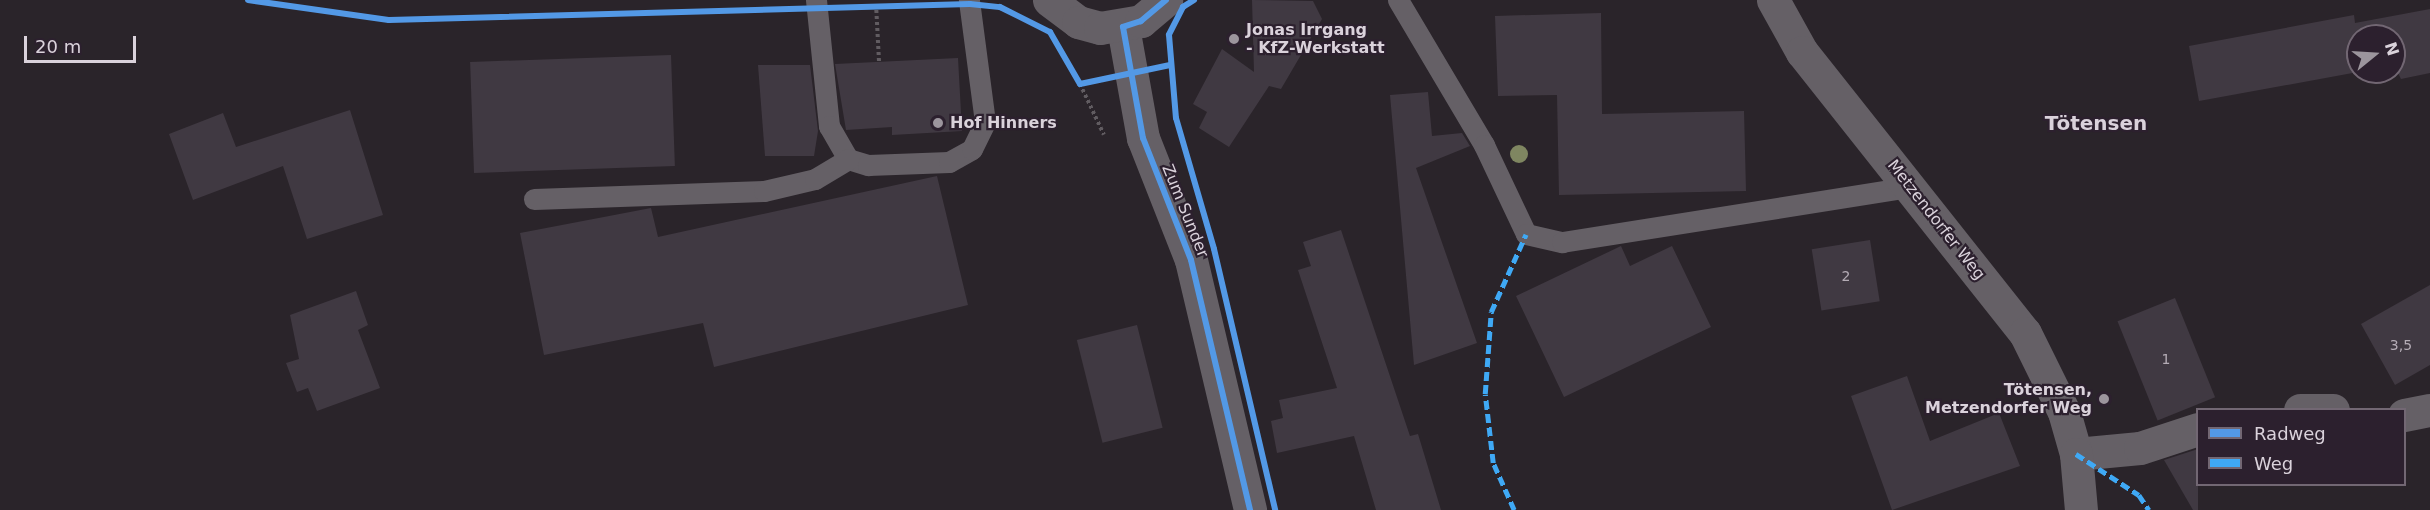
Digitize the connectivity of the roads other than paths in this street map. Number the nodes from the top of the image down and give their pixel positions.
1 (816, 0) edge
2 (969, 0) edge
3 (1049, 0) edge
4 (1166, 0) edge
5 (1398, 0) edge
6 (1773, 0) edge
7 (1123, 27) junction
8 (848, 159) junction
9 (1910, 187) junction
10 (534, 199) dead end
11 (2430, 410) edge
12 (2406, 415) edge
13 (2196, 430) edge
14 (2076, 454) junction
15 (1250, 510) edge
16 (2081, 510) edge

1 - 8 lane
2 - 8 lane
3 - 7 street
4 - 7 street
5 - 9 lane
6 - 9 street, Metzendorfer Weg
7 - 15 street, Zum Sunder
8 - 10 lane
9 - 14 street, Metzendorfer Weg
11 - 12 street
13 - 14 street
14 - 16 street, Metzendorfer Weg

